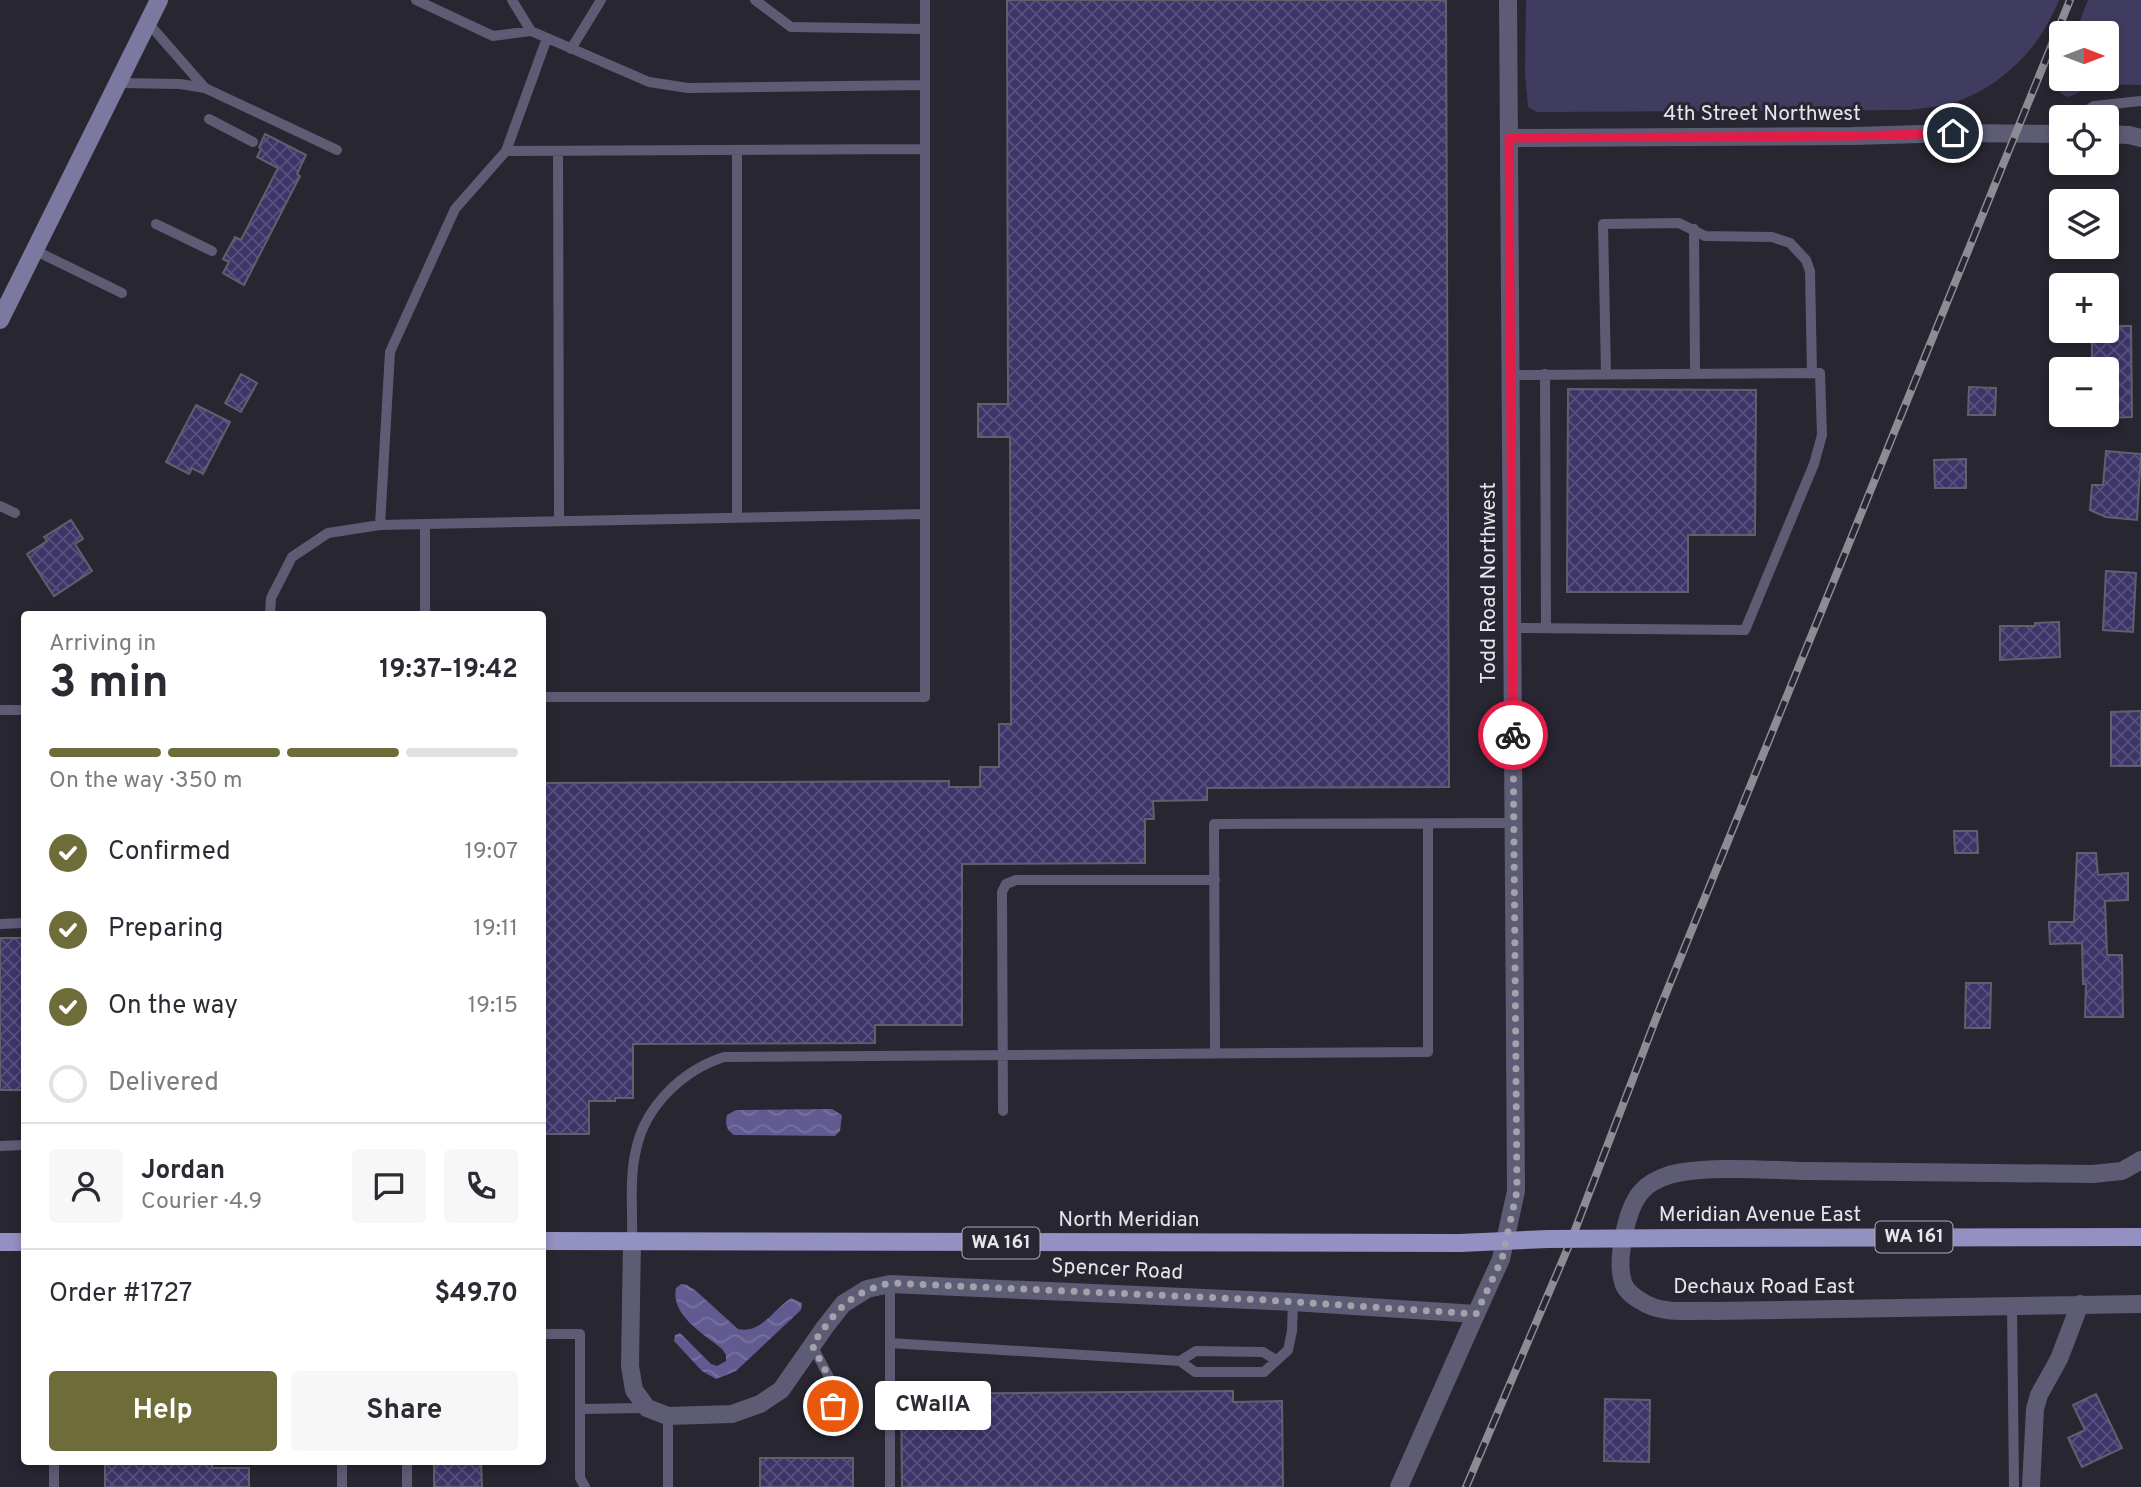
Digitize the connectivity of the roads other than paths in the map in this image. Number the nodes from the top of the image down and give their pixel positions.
1 (159, 0) edge
2 (416, 0) edge
3 (512, 0) edge
4 (601, 0) edge
5 (755, 0) edge
6 (925, 0) edge
7 (1508, 0) edge
8 (149, 24) junction
9 (925, 29) junction
10 (531, 31) junction
11 (547, 38) junction
12 (571, 49) junction
13 (119, 83) junction
14 (925, 85) junction
15 (205, 88) junction
16 (2141, 101) edge
17 (2103, 105) edge
18 (209, 119) dead end
19 (2049, 134) edge
20 (2119, 135) edge
21 (1509, 138) junction
22 (2141, 138) edge
23 (253, 142) dead end
24 (925, 149) junction
25 (338, 150) dead end
26 (737, 150) junction
27 (506, 151) junction
28 (558, 151) junction
29 (156, 225) dead end
30 (1694, 229) junction
31 (34, 250) junction
32 (212, 251) dead end
33 (122, 293) dead end
34 (0, 320) edge
35 (1812, 373) junction
36 (1511, 374) junction
37 (1545, 374) junction
38 (1606, 374) junction
39 (1695, 374) junction
40 (0, 506) edge
41 (15, 513) dead end
42 (925, 514) junction
43 (737, 517) junction
44 (559, 521) junction
45 (425, 524) junction
46 (380, 526) junction
47 (271, 611) edge
48 (425, 611) edge
49 (1512, 628) junction
50 (1546, 628) junction
51 (546, 697) edge
52 (0, 710) edge
53 (21, 710) edge
54 (1514, 823) junction
55 (1428, 824) junction
56 (1215, 880) junction
57 (21, 923) edge
58 (0, 924) edge
59 (1215, 1053) junction
60 (1003, 1054) junction
61 (1003, 1111) dead end
62 (21, 1145) edge
63 (0, 1146) edge
64 (2141, 1160) edge
65 (2141, 1237) edge
66 (1548, 1239) joint
67 (546, 1241) edge
68 (632, 1241) junction
69 (0, 1242) edge
70 (21, 1242) edge
71 (890, 1283) junction
72 (1293, 1302) junction
73 (2080, 1304) junction
74 (2141, 1304) edge
75 (2012, 1307) junction
76 (1476, 1314) junction
77 (546, 1334) edge
78 (890, 1343) junction
79 (812, 1345) junction
80 (1276, 1360) junction
81 (1180, 1361) junction
82 (648, 1408) junction
83 (580, 1409) junction
84 (668, 1416) junction
85 (835, 1432) dead end
86 (54, 1465) edge
87 (342, 1465) edge
88 (407, 1465) edge
89 (54, 1487) edge
90 (342, 1487) edge
91 (407, 1487) edge
92 (585, 1487) edge
93 (668, 1487) edge
94 (890, 1487) edge
95 (1399, 1487) edge
96 (2014, 1487) edge
97 (2031, 1487) edge

1 - 8 main road
2 - 10 lane
3 - 10 lane
4 - 12 lane
5 - 9 lane
6 - 9 lane
7 - 21 street, Todd Road Northwest
8 - 13 main road
8 - 15 lane
9 - 14 lane
10 - 11 lane
11 - 12 lane
11 - 27 lane
12 - 14 lane
13 - 15 lane
13 - 31 main road
14 - 24 lane
15 - 25 lane
16 - 17 lane
18 - 23 lane
19 - 21 street, 4th Street Northwest
20 - 22 street
21 - 36 street, Todd Road Northwest
24 - 26 lane
24 - 42 lane
26 - 28 lane
26 - 43 lane
27 - 28 lane
27 - 46 lane
28 - 44 lane
29 - 32 lane
30 - 35 lane
30 - 38 lane
30 - 39 lane
31 - 33 lane
31 - 34 main road
35 - 39 lane
35 - 50 lane
36 - 37 lane
36 - 49 street, Todd Road Northwest
37 - 38 lane
37 - 50 lane
38 - 39 lane
40 - 41 lane
42 - 43 lane
42 - 51 lane
43 - 44 lane
44 - 45 lane
45 - 46 lane
45 - 48 lane
46 - 47 lane
49 - 50 lane
49 - 54 street, Todd Road Northwest
52 - 53 lane
54 - 55 lane
54 - 76 street, Todd Road Northwest
55 - 56 lane
55 - 59 lane
56 - 59 lane
56 - 60 lane
57 - 58 lane
59 - 60 lane
60 - 61 lane
60 - 68 lane
62 - 63 lane
64 - 75 street, Dechaux Road East
65 - 66 main road, Meridian Avenue East / WA 161, bridge
66 - 68 main road, North Meridian / WA 161, bridge
67 - 68 main road, North Meridian / WA 161
68 - 82 street
69 - 70 main road
71 - 72 street, Spencer Road
71 - 78 lane
71 - 79 street, Spencer Road
72 - 76 street, Spencer Road
72 - 80 lane
73 - 74 street, Dechaux Road East
73 - 75 street, Dechaux Road East
73 - 97 street
75 - 96 lane
76 - 95 street, Todd Road Northwest
77 - 83 lane
78 - 81 lane
78 - 94 lane
79 - 84 street, Spencer Road
79 - 85 lane
80 - 81 lane
80 - 81 lane
82 - 83 lane
82 - 84 street, Spencer Road
83 - 92 lane
84 - 93 lane
86 - 89 lane
87 - 90 lane
88 - 91 lane

